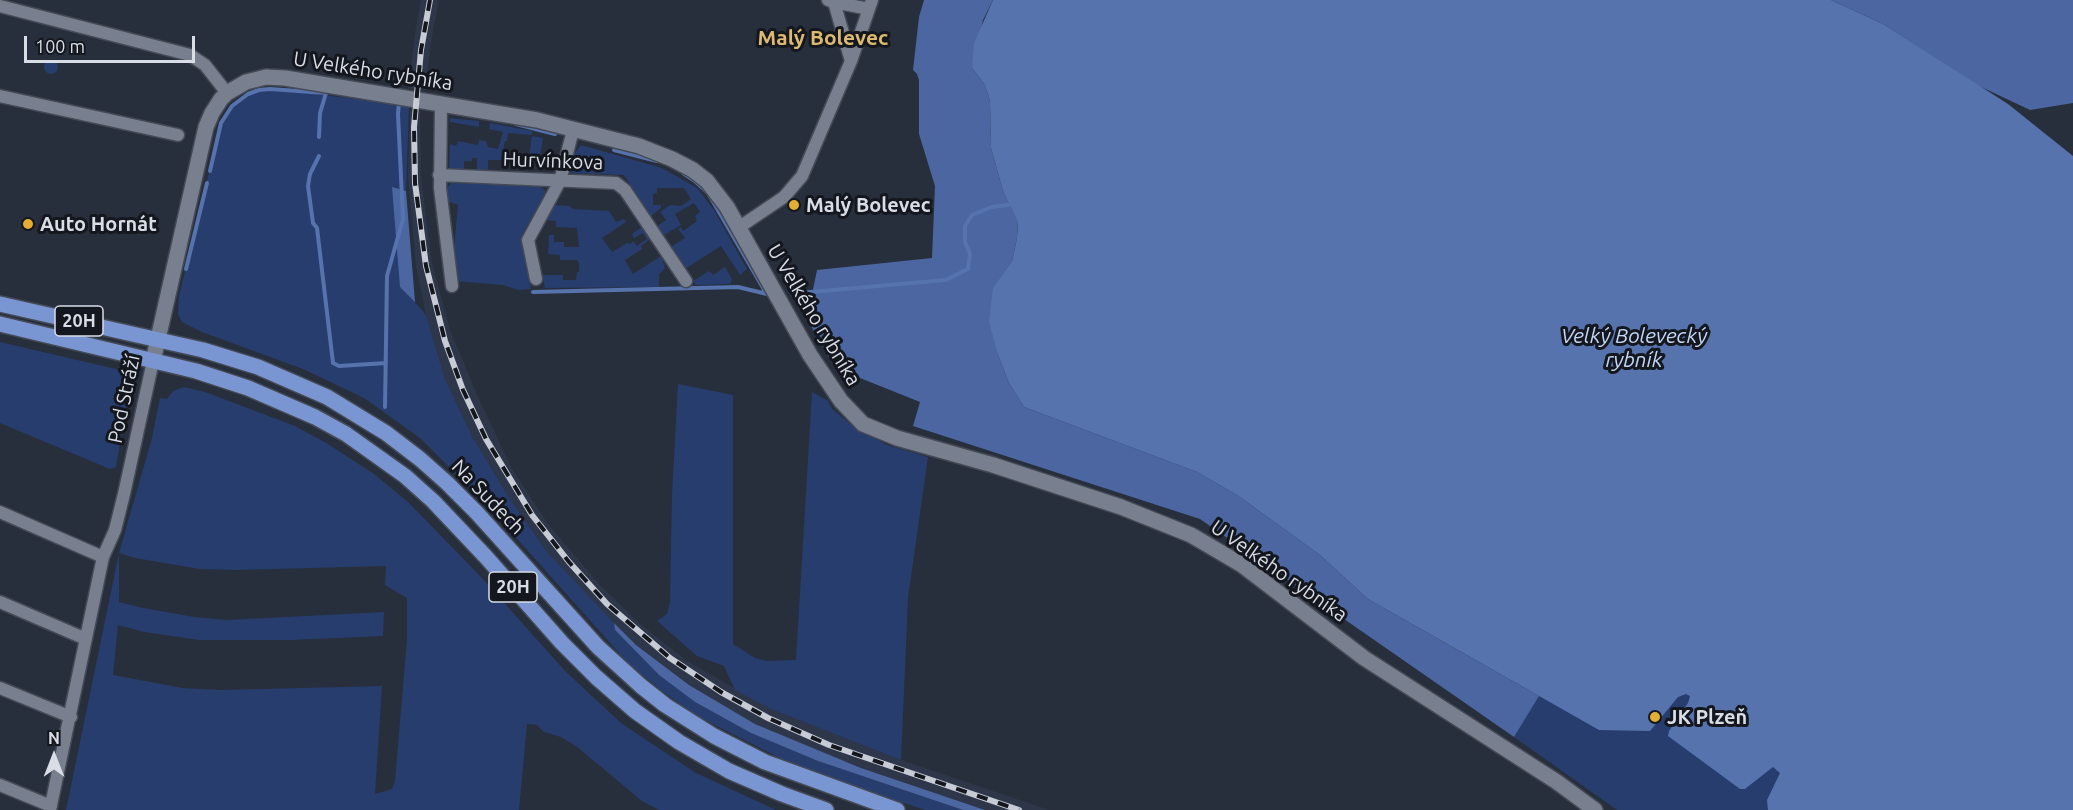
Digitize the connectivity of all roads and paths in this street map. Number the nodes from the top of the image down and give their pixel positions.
1 (831, 1) edge
2 (871, 4) edge
3 (0, 6) edge
4 (851, 61) junction
5 (227, 93) junction
6 (0, 96) edge
7 (441, 104) junction
8 (573, 130) junction
9 (178, 135) dead end
10 (439, 175) junction
11 (560, 181) junction
12 (738, 228) junction
13 (536, 279) dead end
14 (686, 281) dead end
15 (452, 286) dead end
16 (0, 304) edge
17 (0, 324) edge
18 (158, 339) junction
19 (153, 361) junction
20 (0, 512) edge
21 (104, 557) junction
22 (0, 602) edge
23 (86, 639) junction
24 (0, 688) edge
25 (71, 717) junction
26 (0, 785) edge
27 (51, 808) edge
28 (826, 810) edge
29 (897, 810) edge
30 (1595, 810) edge

1 - 2 street
1 - 4 street
2 - 4 street
3 - 5 street
4 - 12 street
5 - 7 street, U Velkého rybníka
5 - 18 street, Pod Stráží
6 - 9 street
7 - 8 street, U Velkého rybníka
7 - 10 street
8 - 11 street
8 - 12 street, U Velkého rybníka
10 - 11 street, Hurvínkova
10 - 15 street
11 - 13 street
11 - 14 street, Hurvínkova
12 - 30 street, U Velkého rybníka
16 - 18 main road, Na Sudech / 20H
17 - 19 main road, 20H
18 - 19 street, Pod Stráží
18 - 29 main road, Na Sudech / 20H
19 - 21 street, Pod Stráží
19 - 28 main road, 20H
20 - 21 street
21 - 23 street, Pod Stráží
22 - 23 street
23 - 25 street, Pod Stráží
24 - 25 street
25 - 27 street, Pod Stráží
26 - 27 street, Pod Stráží

